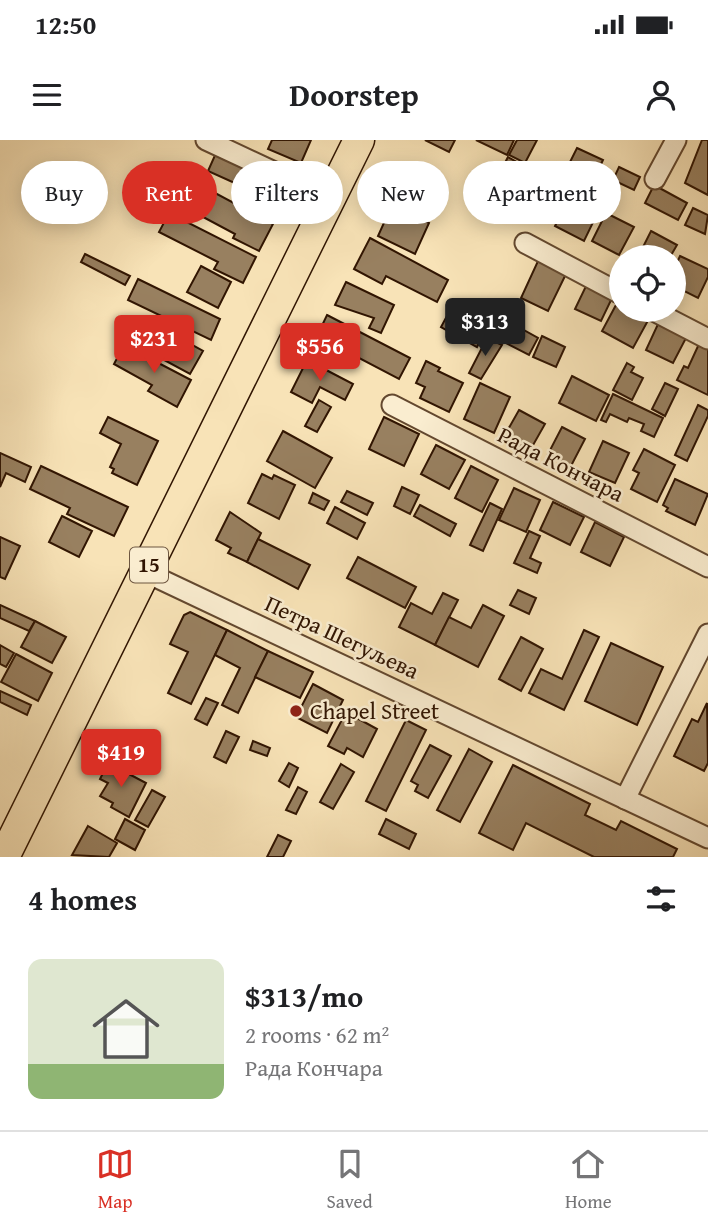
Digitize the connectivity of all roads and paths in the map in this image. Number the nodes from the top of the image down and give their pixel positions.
1 (206, 140) edge
2 (359, 140) edge
3 (676, 140) edge
4 (251, 161) edge
5 (343, 172) edge
6 (655, 179) dead end
7 (317, 224) edge
8 (525, 243) dead end
9 (609, 287) edge
10 (675, 322) edge
11 (708, 339) edge
12 (392, 405) dead end
13 (708, 567) edge
14 (145, 572) junction
15 (708, 634) edge
16 (625, 799) junction
17 (708, 838) edge
18 (4, 857) edge

1 - 4 street
2 - 5 main road, 15
3 - 6 street
7 - 14 main road, 15
8 - 9 street
10 - 11 street
12 - 13 street, Рада Кончара
14 - 16 street, Петра Шегуљева
14 - 18 main road, 15
15 - 16 street
16 - 17 street, Петра Шегуљева

